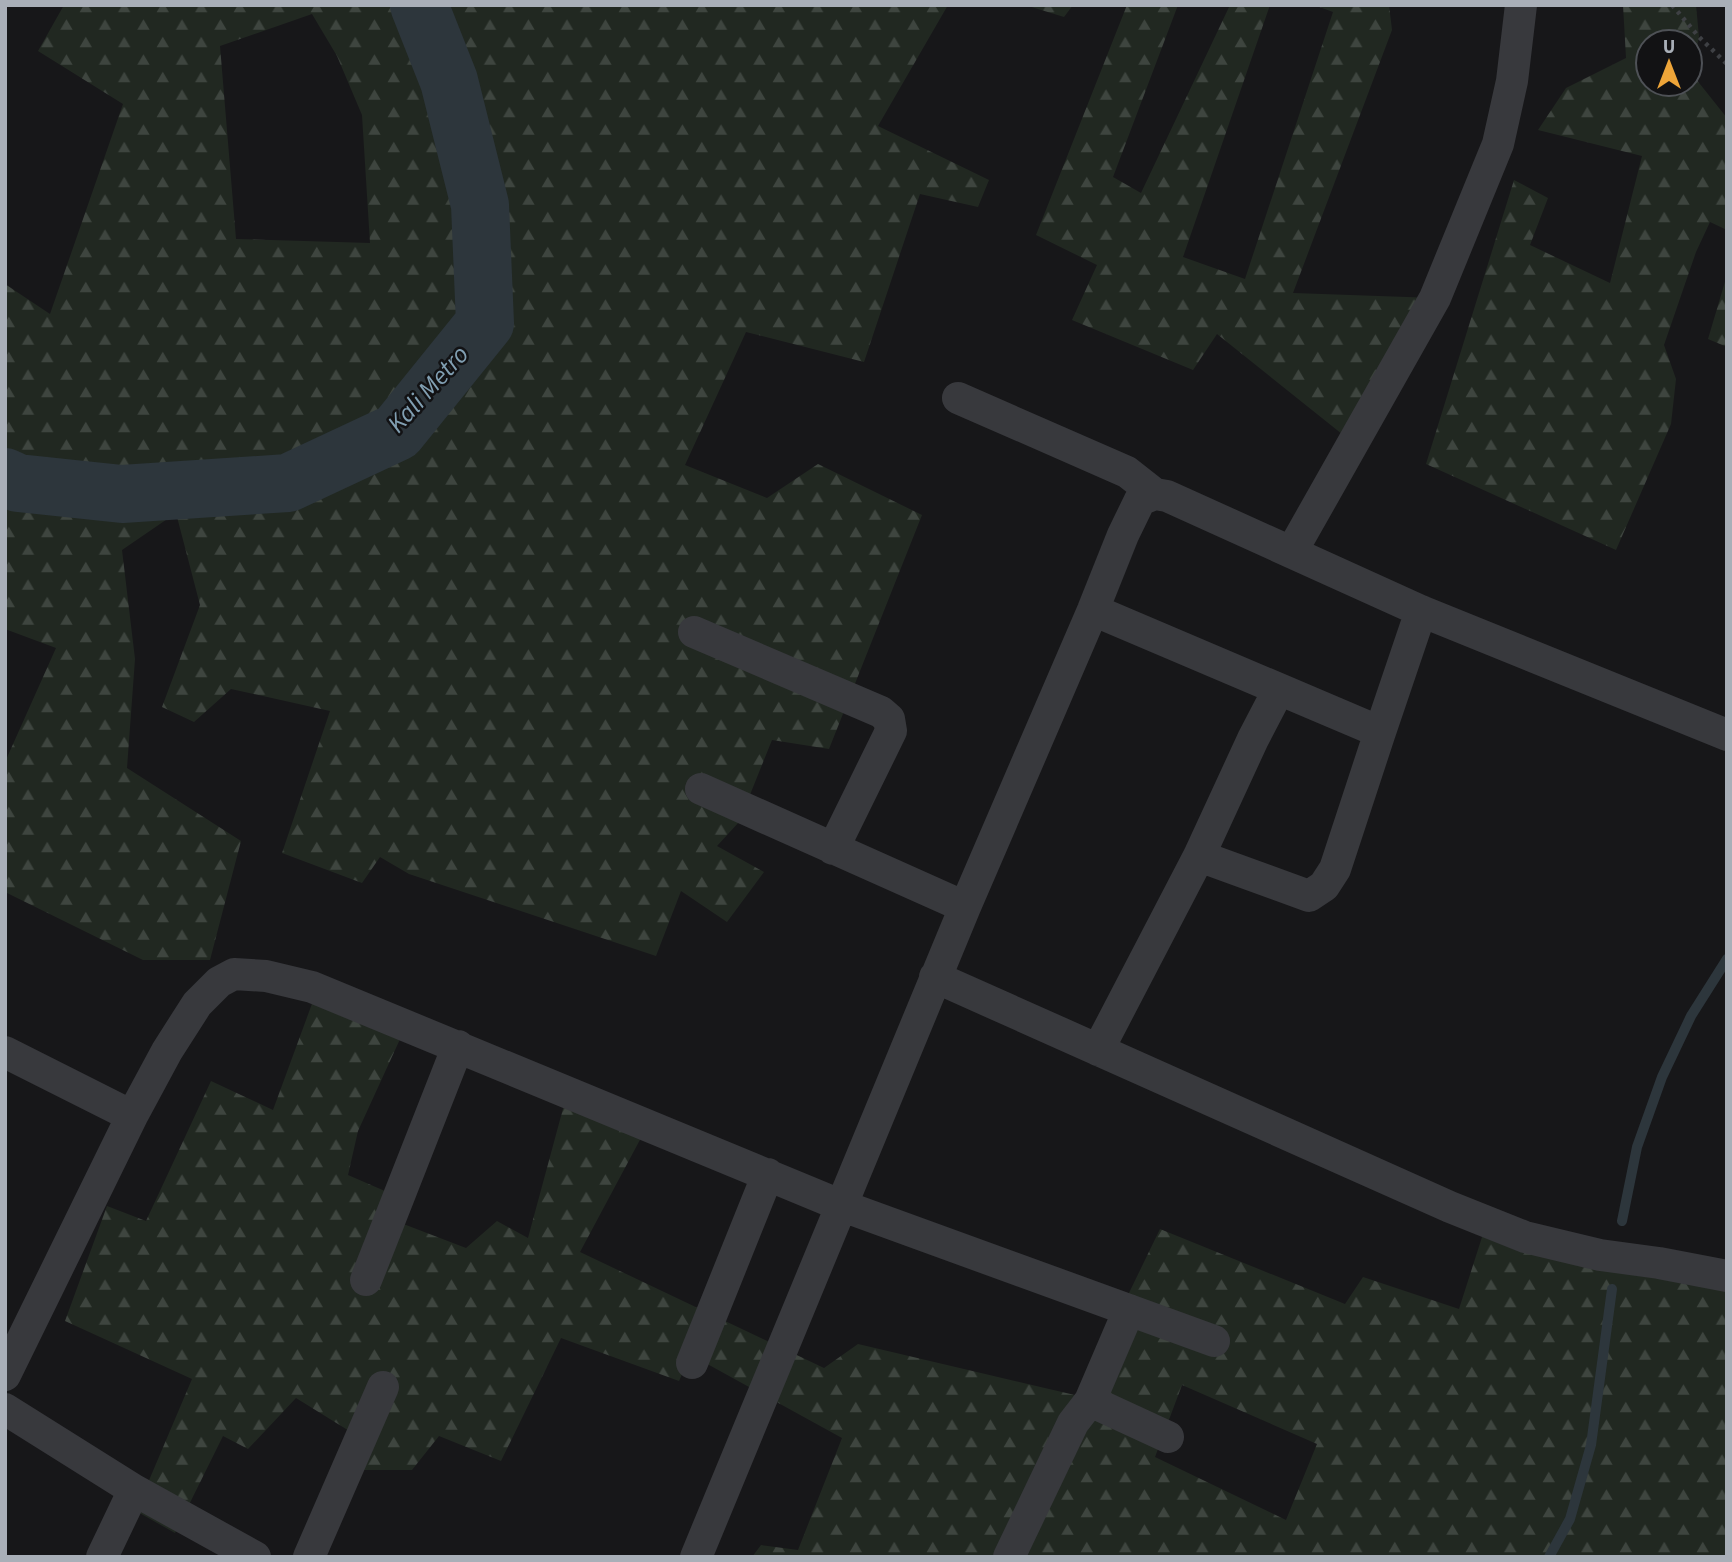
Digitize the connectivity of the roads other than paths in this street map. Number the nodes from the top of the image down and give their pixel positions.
1 (1521, 5) edge
2 (958, 398) dead end
3 (1155, 494) junction
4 (1292, 551) junction
5 (1093, 610) junction
6 (1421, 611) junction
7 (694, 632) dead end
8 (1278, 691) junction
9 (1380, 732) junction
10 (1727, 735) edge
11 (701, 789) dead end
12 (833, 849) junction
13 (1199, 856) junction
14 (965, 907) junction
15 (935, 977) junction
16 (458, 1046) junction
17 (1098, 1050) junction
18 (5, 1052) edge
19 (132, 1116) junction
20 (768, 1174) junction
21 (840, 1205) junction
22 (1727, 1276) edge
23 (366, 1280) dead end
24 (1129, 1310) junction
25 (1214, 1341) dead end
26 (692, 1363) dead end
27 (5, 1375) edge
28 (383, 1387) dead end
29 (1090, 1401) junction
30 (5, 1409) edge
31 (1168, 1437) dead end
32 (134, 1490) junction
33 (102, 1557) edge
34 (255, 1557) edge
35 (309, 1557) edge
36 (696, 1557) edge
37 (1009, 1557) edge

1 - 4 street
2 - 3 street
3 - 4 street
3 - 5 street
4 - 6 street
5 - 8 street
5 - 14 street
6 - 9 street
6 - 10 street
7 - 12 street
8 - 9 street
8 - 13 street
9 - 13 street
11 - 12 street
12 - 14 street
13 - 17 street
14 - 15 street
15 - 17 street
15 - 21 street
16 - 19 street
16 - 20 street
16 - 23 street
17 - 22 street
18 - 19 street
19 - 27 street
20 - 21 street
20 - 26 street
21 - 24 street
21 - 36 street
24 - 25 street
24 - 29 street
28 - 35 street
29 - 31 street
29 - 37 street
30 - 32 street
32 - 33 street
32 - 34 street

